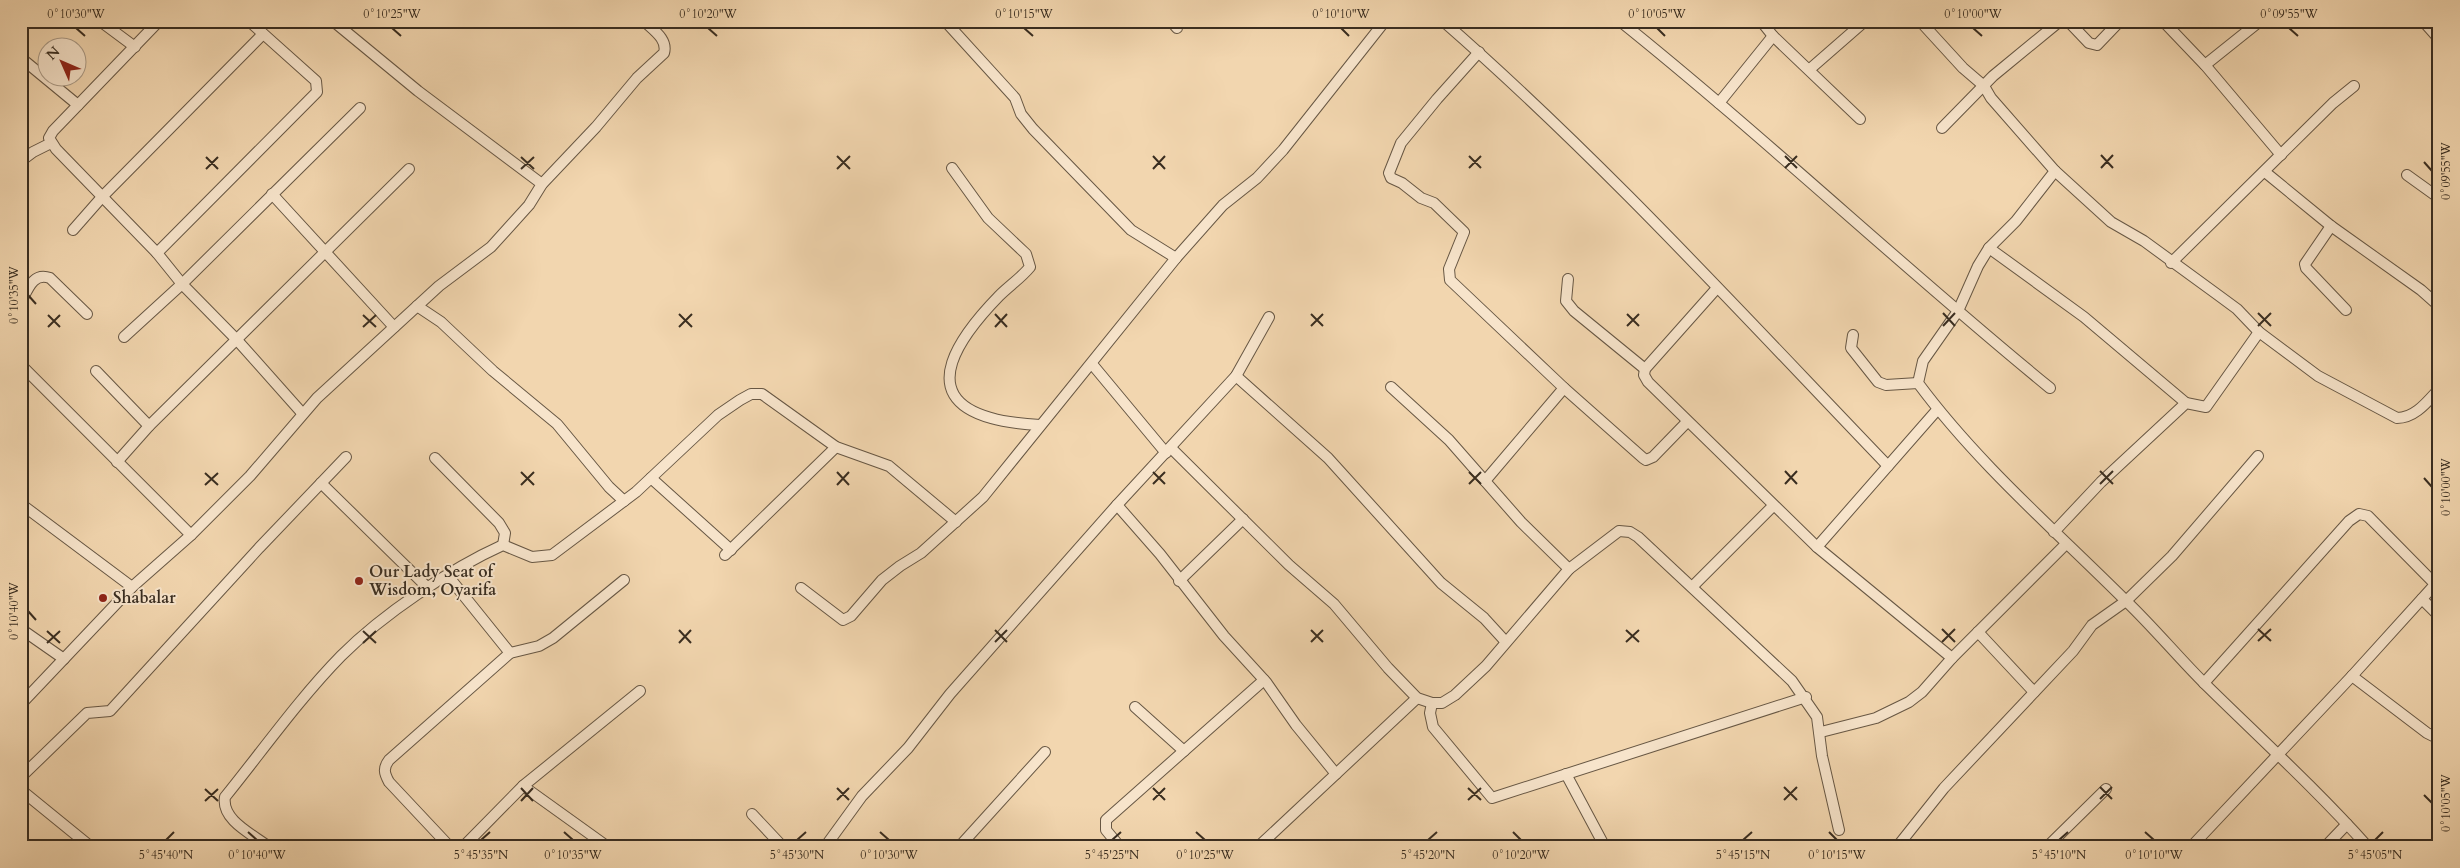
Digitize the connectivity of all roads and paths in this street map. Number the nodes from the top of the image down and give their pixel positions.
1 (100, 21) edge
2 (160, 21) edge
3 (249, 21) edge
4 (333, 21) edge
5 (644, 21) edge
6 (944, 21) edge
7 (1385, 21) edge
8 (1443, 21) edge
9 (1620, 21) edge
10 (1761, 21) edge
11 (1865, 21) edge
12 (1920, 21) edge
13 (2060, 21) edge
14 (2068, 21) edge
15 (2120, 21) edge
16 (2163, 21) edge
17 (2260, 21) edge
18 (2429, 23) edge
19 (1632, 25) edge
20 (263, 34) junction
21 (1773, 36) junction
22 (2439, 39) edge
23 (135, 46) junction
24 (1479, 52) junction
25 (21, 58) edge
26 (2205, 65) junction
27 (1810, 69) junction
28 (1984, 86) junction
29 (2354, 86) dead end
30 (1719, 103) junction
31 (78, 105) junction
32 (360, 108) dead end
33 (1860, 119) dead end
34 (1942, 128) dead end
35 (51, 143) junction
36 (2281, 155) junction
37 (21, 161) edge
38 (409, 168) dead end
39 (952, 168) dead end
40 (2055, 171) junction
41 (2265, 172) junction
42 (2407, 174) dead end
43 (542, 184) junction
44 (272, 194) junction
45 (102, 197) junction
46 (2439, 198) edge
47 (2331, 226) junction
48 (73, 230) dead end
49 (1989, 248) junction
50 (326, 252) junction
51 (157, 253) junction
52 (1176, 258) junction
53 (2171, 263) junction
54 (1568, 280) dead end
55 (182, 284) junction
56 (1717, 288) junction
57 (21, 302) edge
58 (417, 306) junction
59 (2439, 306) edge
60 (2346, 310) dead end
61 (1958, 311) junction
62 (87, 314) dead end
63 (1268, 317) dead end
64 (394, 327) junction
65 (2259, 332) junction
66 (1853, 335) dead end
67 (124, 337) dead end
68 (237, 340) junction
69 (1092, 364) junction
70 (21, 365) edge
71 (1645, 368) junction
72 (96, 371) dead end
73 (1236, 376) junction
74 (1918, 383) junction
75 (1391, 387) dead end
76 (1564, 388) junction
77 (2050, 388) dead end
78 (2439, 389) edge
79 (2186, 403) junction
80 (1937, 410) junction
81 (302, 413) junction
82 (1687, 422) junction
83 (1040, 425) junction
84 (149, 426) junction
85 (836, 446) junction
86 (1169, 451) junction
87 (2258, 456) dead end
88 (346, 457) dead end
89 (435, 458) dead end
90 (117, 462) junction
91 (1888, 466) junction
92 (651, 478) junction
93 (1485, 480) junction
94 (321, 483) junction
95 (624, 501) junction
96 (21, 504) edge
97 (1117, 505) junction
98 (1773, 506) junction
99 (1244, 519) junction
100 (956, 522) junction
101 (2054, 532) junction
102 (191, 534) junction
103 (503, 544) junction
104 (2066, 544) junction
105 (1817, 547) junction
106 (1569, 569) junction
107 (448, 576) junction
108 (624, 580) dead end
109 (1179, 581) junction
110 (2437, 582) edge
111 (1693, 586) junction
112 (132, 587) junction
113 (428, 588) junction
114 (801, 588) dead end
115 (2422, 599) junction
116 (2126, 601) junction
117 (2439, 616) edge
118 (21, 629) edge
119 (1978, 632) junction
120 (1505, 641) junction
121 (510, 653) junction
122 (1952, 658) junction
123 (64, 659) junction
124 (2352, 676) junction
125 (1264, 680) junction
126 (2204, 683) junction
127 (640, 691) dead end
128 (2034, 692) junction
129 (1806, 697) junction
130 (1417, 698) junction
131 (1432, 702) junction
132 (21, 704) edge
133 (1135, 707) dead end
134 (1820, 732) junction
135 (2439, 739) edge
136 (1184, 751) junction
137 (1044, 752) dead end
138 (2278, 752) junction
139 (1336, 774) junction
140 (1566, 774) junction
141 (21, 777) edge
142 (523, 786) junction
143 (2106, 789) dead end
144 (21, 790) edge
145 (752, 814) dead end
146 (2347, 824) junction
147 (1839, 830) dead end
148 (604, 846) edge
149 (91, 847) edge
150 (269, 847) edge
151 (450, 847) edge
152 (462, 847) edge
153 (783, 847) edge
154 (825, 847) edge
155 (959, 847) edge
156 (1120, 847) edge
157 (1258, 847) edge
158 (1605, 847) edge
159 (1897, 847) edge
160 (2047, 847) edge
161 (2191, 847) edge
162 (2326, 847) edge
163 (2368, 847) edge

1 - 23 street
2 - 23 street
3 - 20 street
4 - 43 street
5 - 43 street
6 - 52 street
7 - 52 street
8 - 24 street
9 - 19 street
10 - 21 street
11 - 27 street
12 - 28 street
13 - 28 street
14 - 15 street
16 - 26 street
17 - 26 street
18 - 22 street
19 - 30 street
20 - 45 street
20 - 51 street
21 - 27 street
21 - 30 street
23 - 31 street
24 - 56 street
24 - 76 street
25 - 31 street
26 - 36 street
27 - 33 street
28 - 34 street
28 - 40 street
29 - 36 street
30 - 61 street
31 - 35 street
32 - 44 street
35 - 37 street
35 - 45 street
36 - 41 street
38 - 50 street
39 - 83 street
40 - 49 street
40 - 53 street
41 - 47 street
41 - 53 street
42 - 46 street
43 - 58 street
44 - 50 street
44 - 55 street
45 - 48 street
45 - 51 street
47 - 59 street
47 - 60 street
49 - 61 street
49 - 79 street
50 - 64 street
50 - 68 street
51 - 55 street
52 - 69 street
53 - 65 street
54 - 71 street
55 - 67 street
55 - 68 street
56 - 71 street
56 - 91 street
57 - 62 street
58 - 64 street
58 - 95 street
61 - 74 street
61 - 77 street
63 - 73 street
64 - 81 street
65 - 78 street
65 - 79 street
66 - 74 street
68 - 81 street
68 - 84 street
69 - 83 street
69 - 86 street
70 - 90 street
71 - 82 street
72 - 84 street
73 - 86 street
73 - 120 street
74 - 80 street
75 - 93 street
76 - 82 street
76 - 93 street
79 - 101 street
80 - 91 street
80 - 101 street
81 - 102 street
82 - 98 street
83 - 100 street
84 - 90 street
85 - 92 street
85 - 92 street
85 - 100 street
86 - 97 street
86 - 99 street
87 - 116 street
88 - 94 street
89 - 103 street
90 - 102 street
91 - 105 street
92 - 95 street
93 - 106 street
94 - 113 street
94 - 141 street
95 - 103 street
96 - 112 street
97 - 109 street
97 - 154 street
98 - 105 street
98 - 111 street
99 - 109 street
99 - 130 street
100 - 114 street
101 - 104 street
102 - 112 street
103 - 107 street
104 - 116 street
104 - 119 street
105 - 122 street
106 - 111 street
106 - 120 street
107 - 113 street
107 - 121 street
108 - 121 street
109 - 125 street
110 - 115 street
110 - 126 street
111 - 129 street
112 - 123 street
113 - 150 street
115 - 117 street
115 - 124 street
116 - 126 street
116 - 128 street
118 - 123 street
119 - 122 street
119 - 128 street
120 - 131 street
121 - 151 street
122 - 134 street
123 - 132 street
124 - 135 street
124 - 138 street
125 - 136 street
125 - 139 street
126 - 138 street
127 - 142 street
128 - 159 street
129 - 134 street
129 - 140 street
130 - 131 street
130 - 139 street
131 - 140 street
133 - 136 street
134 - 147 street
136 - 156 street
137 - 155 street
138 - 146 street
138 - 161 street
139 - 157 street
140 - 158 street
142 - 148 street
142 - 152 street
143 - 160 street
144 - 149 street
145 - 153 street
146 - 162 street
146 - 163 street

